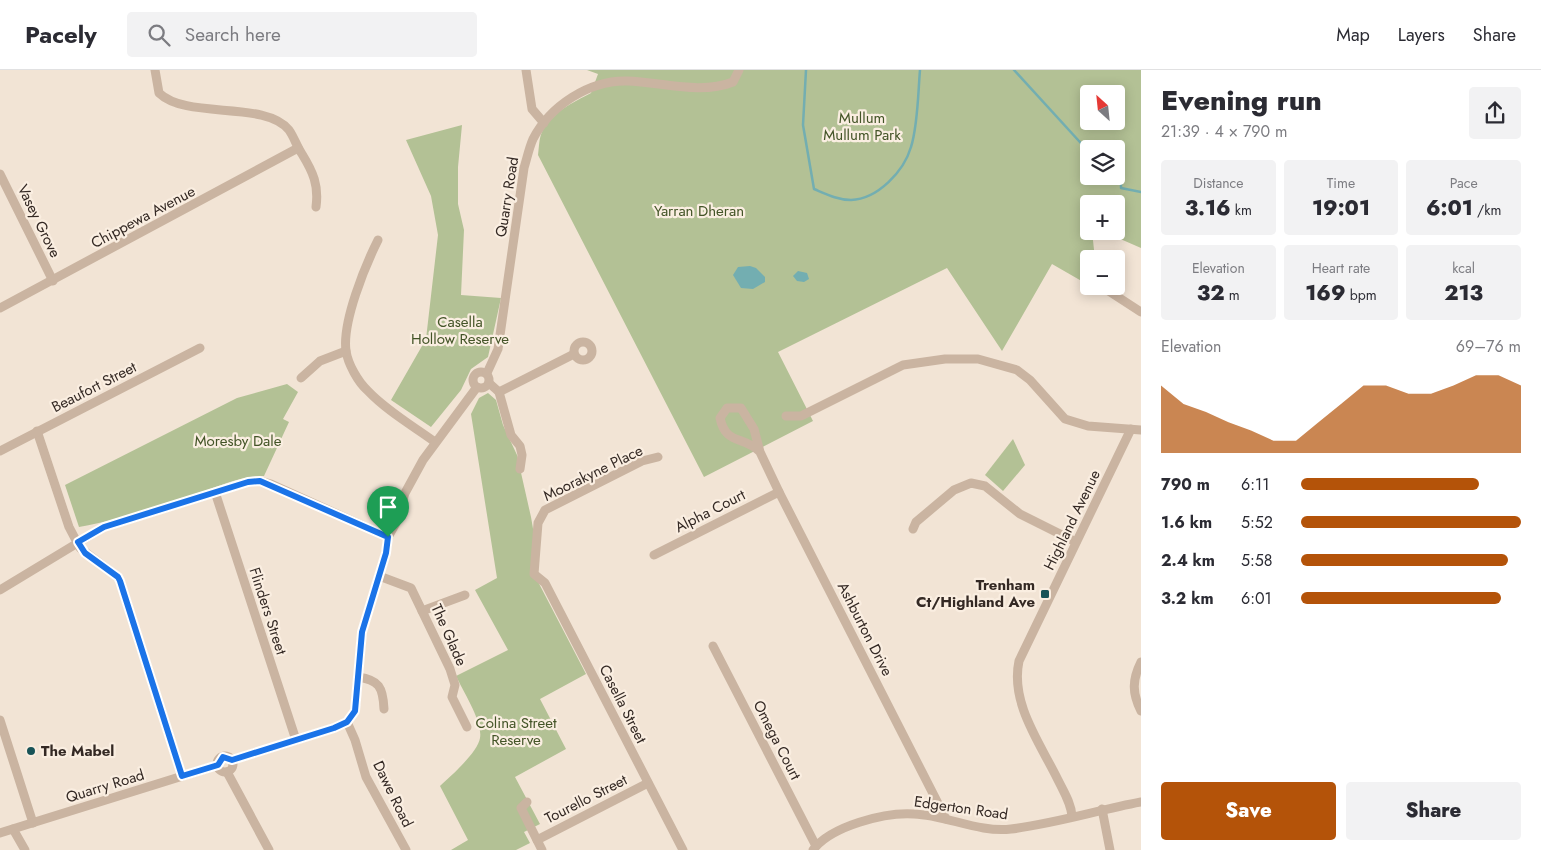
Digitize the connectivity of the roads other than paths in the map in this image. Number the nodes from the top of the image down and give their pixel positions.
1 (155, 70) edge
2 (526, 70) edge
3 (739, 70) edge
4 (544, 123) junction
5 (298, 148) junction
6 (0, 174) edge
7 (316, 207) dead end
8 (378, 240) dead end
9 (53, 281) junction
10 (1115, 295) edge
11 (0, 308) edge
12 (1141, 312) edge
13 (200, 348) dead end
14 (346, 351) junction
15 (574, 354) dead end
16 (487, 373) junction
17 (301, 378) dead end
18 (489, 383) junction
19 (477, 387) junction
20 (499, 392) junction
21 (786, 416) dead end
22 (1131, 429) junction
23 (1141, 430) edge
24 (37, 431) junction
25 (435, 442) junction
26 (0, 451) edge
27 (760, 452) junction
28 (658, 457) dead end
29 (520, 469) dead end
30 (215, 492) junction
31 (779, 492) junction
32 (913, 529) dead end
33 (388, 537) junction
34 (78, 542) junction
35 (1076, 542) junction
36 (654, 555) dead end
37 (534, 574) joint
38 (379, 576) junction
39 (0, 590) edge
40 (465, 595) dead end
41 (422, 610) junction
42 (713, 646) dead end
43 (1141, 662) edge
44 (358, 676) junction
45 (384, 709) dead end
46 (1141, 711) edge
47 (0, 720) edge
48 (347, 722) junction
49 (467, 727) dead end
50 (296, 740) junction
51 (232, 760) junction
52 (218, 765) junction
53 (227, 772) junction
54 (182, 776) junction
55 (648, 782) junction
56 (527, 802) dead end
57 (1141, 802) edge
58 (1102, 809) junction
59 (1072, 816) junction
60 (946, 819) junction
61 (33, 823) junction
62 (13, 829) junction
63 (0, 833) edge
64 (537, 840) junction
65 (815, 848) edge
66 (25, 850) edge
67 (269, 850) edge
68 (406, 850) edge
69 (542, 850) edge
70 (683, 850) edge
71 (1110, 850) edge

1 - 5 street
2 - 4 street
3 - 4 street, Quarry Road
4 - 16 street, Quarry Road
5 - 7 street
5 - 9 street, Chippewa Avenue
6 - 9 street, Vasey Grove
8 - 14 street
9 - 11 street, Chippewa Avenue
10 - 12 street
13 - 24 street, Beaufort Street
14 - 17 street
14 - 25 street
15 - 20 street
16 - 18 street
16 - 19 street, Quarry Road
18 - 19 street
18 - 20 street
19 - 25 street, Quarry Road
20 - 29 street
21 - 22 street
22 - 23 street
22 - 35 street, Highland Avenue
24 - 26 street, Beaufort Street
24 - 34 street
25 - 33 street, Quarry Road
27 - 27 street, Ashburton Drive
27 - 31 street, Ashburton Drive
28 - 37 street, Moorakyne Place
30 - 33 street
30 - 34 street
30 - 50 street, Flinders Street
31 - 36 street, Alpha Court
31 - 60 street, Ashburton Drive
32 - 35 street
33 - 38 street, Quarry Road
34 - 39 street
34 - 54 street
35 - 59 street, Highland Avenue
37 - 55 street, Casella Street
38 - 41 street, The Glade
38 - 44 street, Quarry Road
40 - 41 street
41 - 49 street, The Glade
42 - 65 street, Omega Court
43 - 46 street
44 - 45 street
44 - 48 street, Quarry Road
47 - 61 street
48 - 50 street, Quarry Road
48 - 68 street, Dawe Road
50 - 51 street, Quarry Road
51 - 52 street, Quarry Road
51 - 53 street
52 - 53 street
52 - 54 street, Quarry Road
53 - 67 street
54 - 61 street, Quarry Road
55 - 64 street, Tourello Street
55 - 70 street, Casella Street
56 - 64 street
57 - 58 street, Edgerton Road
58 - 59 street, Edgerton Road
58 - 71 street
59 - 60 street, Edgerton Road
60 - 65 street, Edgerton Road
61 - 62 street, Quarry Road
62 - 63 street, Quarry Road
62 - 66 street
64 - 69 street

